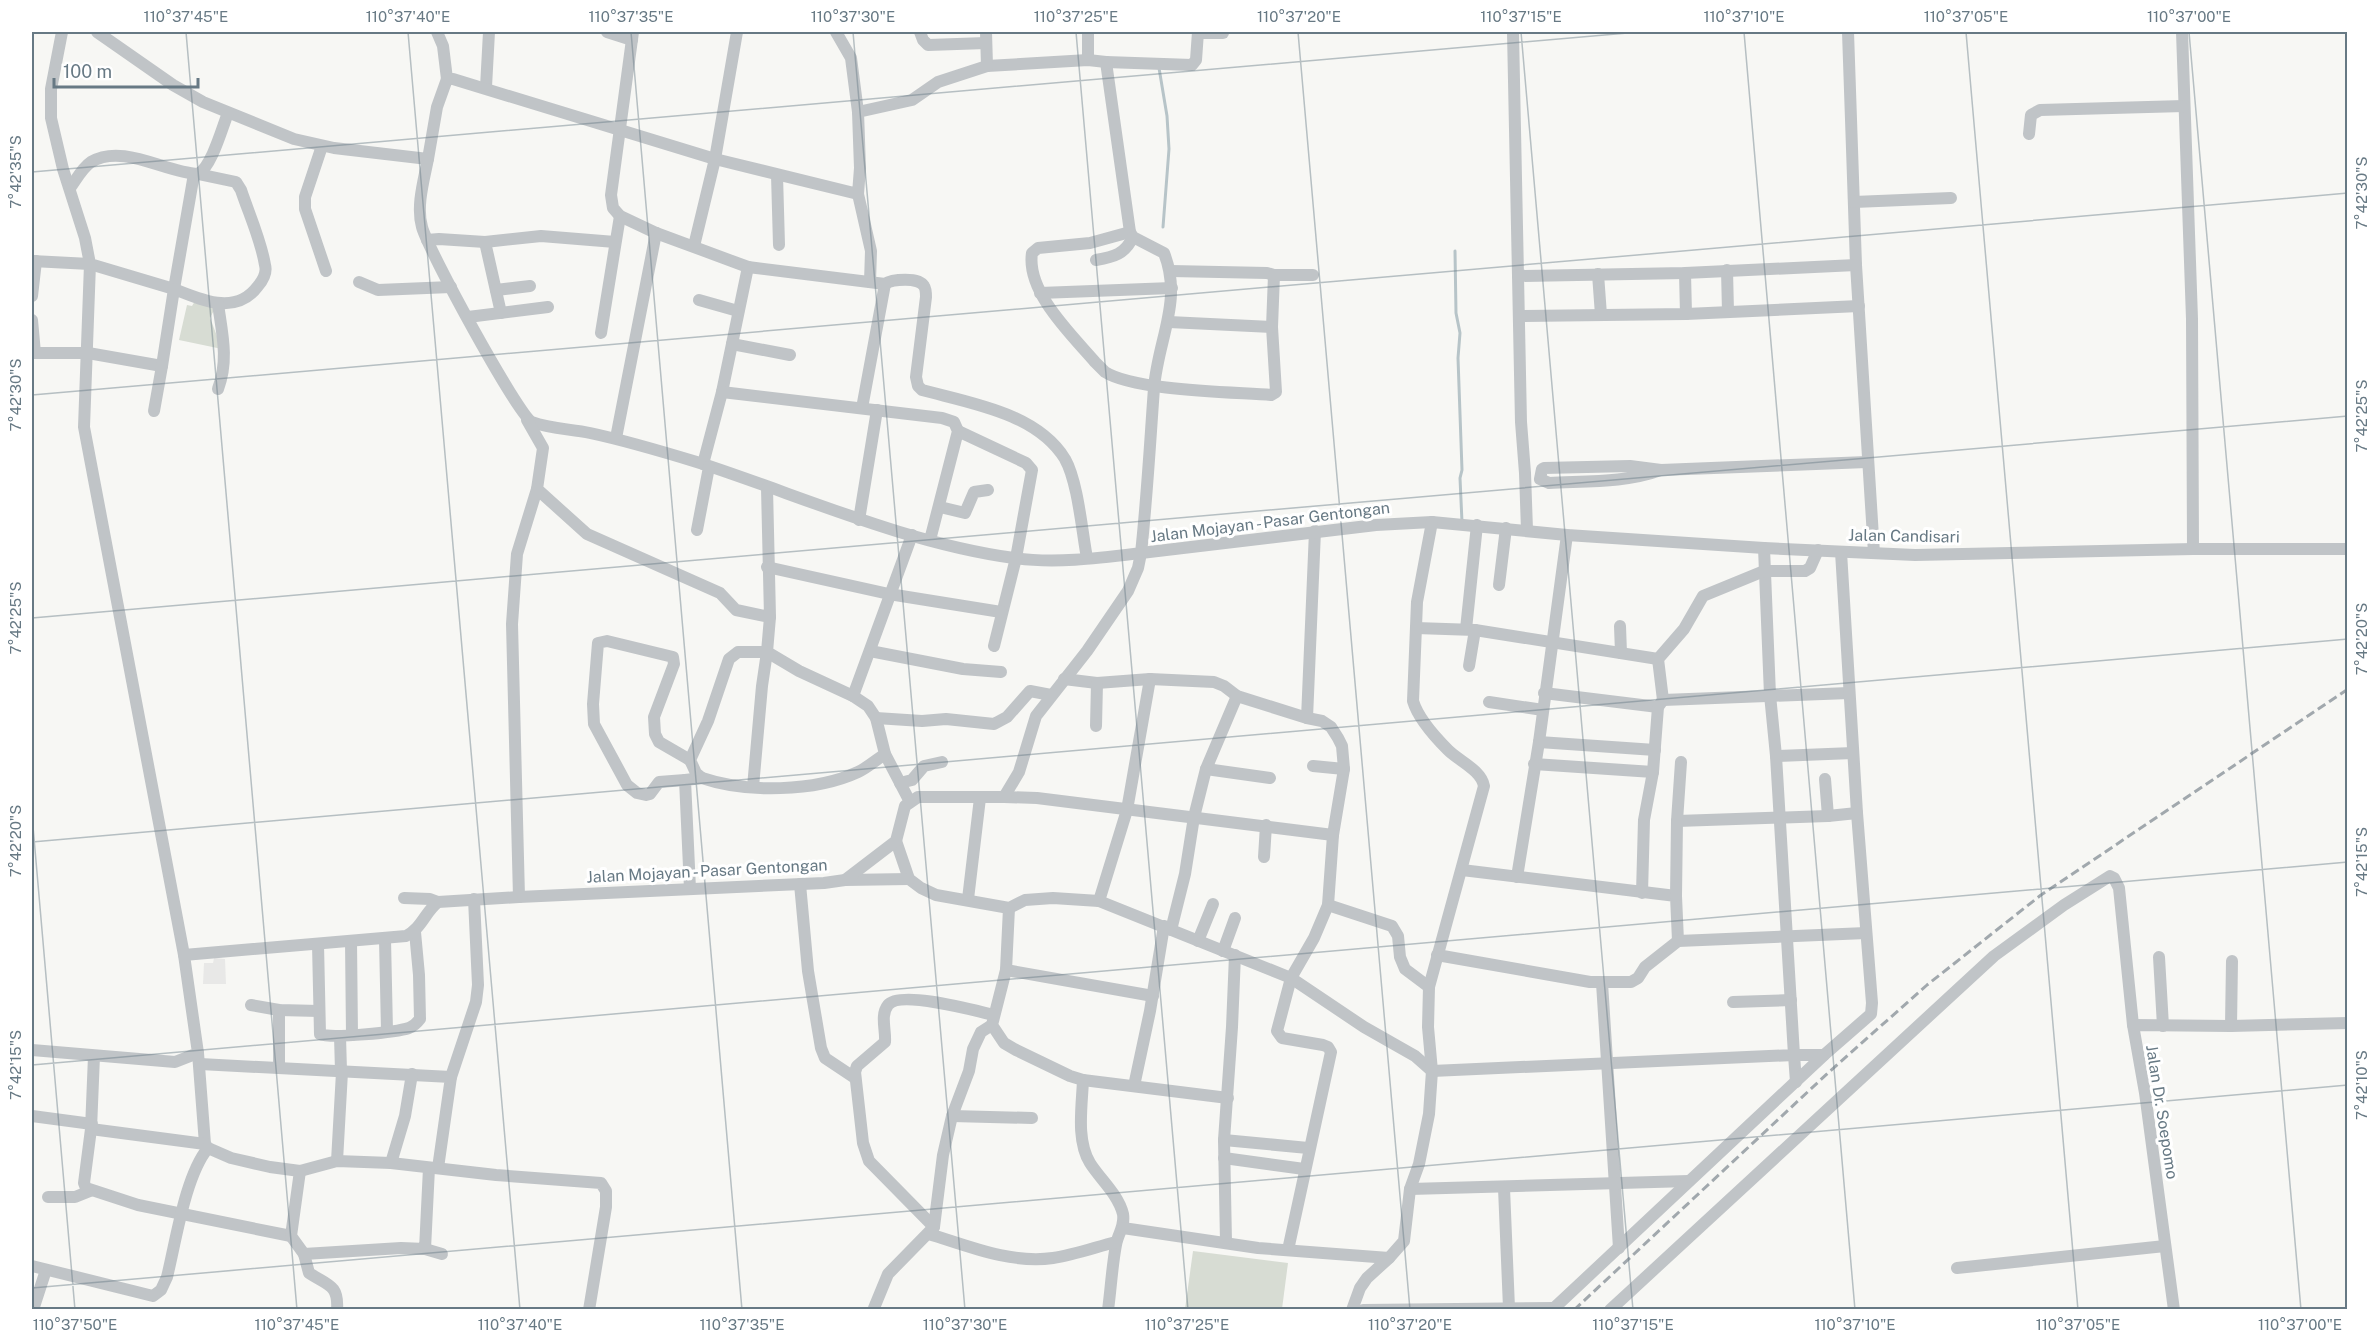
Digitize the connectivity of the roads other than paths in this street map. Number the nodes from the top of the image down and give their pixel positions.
1 (62, 32) edge
2 (97, 32) edge
3 (437, 32) edge
4 (489, 32) edge
5 (608, 32) edge
6 (737, 32) edge
7 (836, 32) edge
8 (920, 32) edge
9 (1088, 32) edge
10 (1198, 32) edge
11 (1513, 32) edge
12 (1848, 32) edge
13 (2182, 32) edge
14 (1223, 33) dead end
15 (632, 36) edge
16 (986, 37) edge
17 (1088, 60) junction
18 (1106, 62) junction
19 (987, 66) junction
20 (447, 79) junction
21 (486, 87) junction
22 (2184, 106) junction
23 (858, 112) junction
24 (228, 113) junction
25 (620, 130) junction
26 (2029, 134) dead end
27 (322, 146) junction
28 (428, 155) junction
29 (715, 159) junction
30 (196, 174) junction
31 (777, 175) junction
32 (70, 188) junction
33 (858, 194) junction
34 (1952, 198) dead end
35 (1854, 202) junction
36 (620, 216) junction
37 (656, 233) junction
38 (1132, 235) junction
39 (433, 239) junction
40 (484, 242) junction
41 (615, 242) junction
42 (779, 245) dead end
43 (694, 246) junction
44 (1096, 260) dead end
45 (34, 261) edge
46 (90, 264) junction
47 (1856, 265) junction
48 (748, 267) junction
49 (1727, 270) junction
50 (326, 271) dead end
51 (1171, 271) junction
52 (1685, 273) junction
53 (1598, 274) junction
54 (1274, 275) junction
55 (1313, 275) dead end
56 (1518, 276) junction
57 (359, 282) dead end
58 (870, 282) junction
59 (885, 284) junction
60 (530, 286) dead end
61 (451, 287) junction
62 (1172, 288) junction
63 (174, 289) junction
64 (496, 290) junction
65 (1040, 293) junction
66 (32, 296) edge
67 (699, 300) dead end
68 (218, 304) junction
69 (1859, 306) junction
70 (548, 307) dead end
71 (738, 311) junction
72 (1728, 312) junction
73 (501, 313) junction
74 (1686, 314) junction
75 (1601, 315) junction
76 (1520, 316) junction
77 (473, 317) junction
78 (32, 320) edge
79 (1169, 322) junction
80 (1272, 327) junction
81 (601, 333) dead end
82 (732, 344) junction
83 (33, 353) edge
84 (88, 353) junction
85 (790, 356) dead end
86 (162, 366) junction
87 (1154, 385) junction
88 (218, 389) dead end
89 (722, 392) junction
90 (862, 408) junction
91 (877, 410) junction
92 (154, 411) dead end
93 (534, 422) junction
94 (958, 431) junction
95 (616, 438) junction
96 (1867, 462) junction
97 (706, 465) junction
98 (1525, 474) junction
99 (767, 488) junction
100 (988, 490) dead end
101 (541, 492) junction
102 (940, 507) junction
103 (859, 520) junction
104 (1432, 522) junction
105 (1462, 524) joint
106 (1477, 525) junction
107 (1506, 528) junction
108 (697, 530) dead end
109 (1527, 530) junction
110 (1315, 531) junction
111 (912, 535) junction
112 (1567, 535) junction
113 (930, 540) junction
114 (2193, 549) junction
115 (2348, 549) edge
116 (1818, 550) junction
117 (1841, 552) junction
118 (1141, 553) junction
119 (1874, 553) junction
120 (1016, 558) junction
121 (1087, 558) junction
122 (1764, 560) junction
123 (767, 567) junction
124 (1499, 585) dead end
125 (889, 594) junction
126 (1001, 612) junction
127 (770, 617) junction
128 (1620, 626) dead end
129 (1416, 627) junction
130 (1471, 630) junction
131 (1553, 642) junction
132 (994, 646) dead end
133 (870, 651) junction
134 (768, 652) junction
135 (1621, 653) junction
136 (1658, 659) junction
137 (1469, 666) dead end
138 (1001, 672) dead end
139 (1064, 679) junction
140 (1150, 679) junction
141 (1097, 683) junction
142 (1544, 693) junction
143 (1849, 693) junction
144 (1051, 695) junction
145 (1770, 695) junction
146 (853, 696) junction
147 (1237, 696) junction
148 (1490, 702) dead end
149 (1661, 704) junction
150 (1544, 710) junction
151 (876, 718) junction
152 (1306, 718) junction
153 (1096, 726) dead end
154 (1539, 742) junction
155 (1656, 750) junction
156 (1853, 753) junction
157 (885, 754) junction
158 (1776, 756) junction
159 (690, 760) junction
160 (942, 762) dead end
161 (1681, 762) dead end
162 (1534, 764) junction
163 (1313, 766) dead end
164 (1206, 769) junction
165 (1344, 769) junction
166 (1653, 772) junction
167 (702, 778) junction
168 (1270, 778) dead end
169 (1825, 779) dead end
170 (685, 780) junction
171 (900, 783) junction
172 (753, 787) junction
173 (1004, 797) junction
174 (980, 798) junction
175 (909, 801) junction
176 (1127, 810) junction
177 (1857, 813) junction
178 (1779, 816) junction
179 (1828, 816) junction
180 (1194, 817) junction
181 (1677, 821) junction
182 (1266, 825) junction
183 (1333, 835) junction
184 (896, 841) junction
185 (1264, 857) dead end
186 (1462, 870) junction
187 (1517, 877) junction
188 (909, 879) junction
189 (845, 880) junction
190 (800, 884) junction
191 (690, 889) junction
192 (1642, 893) junction
193 (1676, 896) junction
194 (519, 897) junction
195 (404, 898) dead end
196 (474, 899) junction
197 (968, 899) junction
198 (1099, 901) junction
199 (438, 902) junction
200 (1213, 904) dead end
201 (1328, 905) junction
202 (1009, 908) junction
203 (1235, 918) dead end
204 (1167, 928) junction
205 (415, 932) junction
206 (1866, 933) junction
207 (1787, 936) junction
208 (385, 939) junction
209 (1198, 940) junction
210 (351, 941) junction
211 (1678, 941) junction
212 (318, 944) junction
213 (1229, 953) junction
214 (184, 955) junction
215 (1437, 955) junction
216 (2158, 957) dead end
217 (2232, 961) dead end
218 (1006, 970) junction
219 (1290, 978) junction
220 (1602, 983) junction
221 (1429, 987) junction
222 (1153, 996) junction
223 (1791, 1000) junction
224 (1733, 1002) dead end
225 (250, 1005) dead end
226 (279, 1010) junction
227 (319, 1011) junction
228 (993, 1020) junction
229 (2348, 1023) edge
230 (2133, 1025) junction
231 (2163, 1026) junction
232 (2231, 1026) junction
233 (387, 1031) junction
234 (346, 1036) junction
235 (32, 1050) edge
236 (1794, 1055) junction
237 (1824, 1055) junction
238 (94, 1056) junction
239 (175, 1062) junction
240 (199, 1063) junction
241 (1608, 1064) junction
242 (279, 1068) junction
243 (341, 1071) junction
244 (1431, 1071) junction
245 (412, 1074) junction
246 (451, 1077) junction
247 (855, 1078) junction
248 (1083, 1080) junction
249 (1796, 1082) junction
250 (1134, 1086) junction
251 (1228, 1098) junction
252 (32, 1116) edge
253 (952, 1116) junction
254 (1032, 1118) dead end
255 (92, 1126) junction
256 (1224, 1140) junction
257 (207, 1146) junction
258 (1308, 1148) junction
259 (1224, 1158) junction
260 (337, 1161) junction
261 (391, 1163) junction
262 (434, 1168) junction
263 (1304, 1169) junction
264 (300, 1171) junction
265 (1689, 1181) junction
266 (1615, 1184) junction
267 (1504, 1188) junction
268 (1410, 1189) junction
269 (90, 1191) junction
270 (48, 1197) dead end
271 (183, 1214) junction
272 (1124, 1228) junction
273 (931, 1231) junction
274 (291, 1236) junction
275 (1116, 1242) junction
276 (1226, 1242) junction
277 (2165, 1246) junction
278 (425, 1248) junction
279 (1619, 1248) junction
280 (1288, 1250) junction
281 (304, 1254) junction
282 (442, 1254) dead end
283 (1389, 1258) junction
284 (32, 1266) edge
285 (1957, 1268) dead end
286 (46, 1270) junction
287 (153, 1296) junction
288 (874, 1308) dead end
289 (1509, 1308) junction
290 (1553, 1309) edge
291 (33, 1310) edge
292 (155, 1310) edge
293 (337, 1310) edge
294 (589, 1310) edge
295 (1108, 1310) edge
296 (1352, 1310) edge
297 (1363, 1310) edge
298 (1610, 1310) edge
299 (2174, 1310) edge

1 - 32 street
2 - 24 street
3 - 20 street
4 - 21 street
5 - 15 street
6 - 29 street
7 - 23 street
8 - 16 street
9 - 17 street
10 - 14 street
10 - 18 street
11 - 56 street
12 - 35 street
13 - 22 street
15 - 25 street
16 - 19 street
17 - 18 street
17 - 19 street
18 - 38 street
19 - 23 street
20 - 21 street
20 - 28 street
21 - 25 street
22 - 26 street
22 - 114 street
23 - 33 street
24 - 27 street
24 - 30 street
25 - 29 street
25 - 36 street
27 - 28 street
27 - 50 street
28 - 39 street
29 - 31 street
29 - 43 street
30 - 32 street
30 - 63 street
30 - 68 street
31 - 33 street
31 - 42 street
32 - 46 street
33 - 58 street
34 - 35 street
35 - 47 street
36 - 37 street
36 - 41 street
37 - 43 street
37 - 95 street
38 - 44 street
38 - 51 street
38 - 65 street
39 - 40 street
39 - 61 street
40 - 41 street
40 - 64 street
41 - 81 street
43 - 48 street
45 - 46 street
45 - 66 street
46 - 63 street
46 - 84 street
47 - 49 street
47 - 69 street
48 - 58 street
48 - 71 street
49 - 52 street
49 - 72 street
51 - 54 street
51 - 62 street
52 - 53 street
52 - 74 street
53 - 56 street
53 - 75 street
54 - 55 street
54 - 80 street
56 - 76 street
57 - 61 street
58 - 59 street
59 - 90 street
59 - 121 street
60 - 64 street
61 - 77 street
62 - 65 street
62 - 79 street
63 - 68 street
63 - 86 street
64 - 73 street
65 - 87 street
67 - 71 street
68 - 88 street
69 - 72 street
69 - 96 street
70 - 73 street
71 - 82 street
72 - 74 street
73 - 77 street
74 - 75 street
75 - 76 street
76 - 98 street
77 - 93 street
78 - 83 street
79 - 80 street
79 - 87 street
80 - 87 street
82 - 85 street
82 - 89 street
83 - 84 street
84 - 86 street
84 - 214 street
86 - 92 street
87 - 118 street
89 - 90 street
89 - 97 street
90 - 91 street
91 - 94 street
91 - 103 street
93 - 95 street
93 - 101 street
94 - 102 street
94 - 120 street
95 - 97 street
96 - 98 street
96 - 119 street
97 - 99 street
97 - 108 street
98 - 109 street
99 - 103 street
99 - 123 street
100 - 102 street
101 - 127 street
101 - 194 street
102 - 113 street
103 - 111 street
104 - 105 street, Jalan Mojayan - Pasar Gentongan
104 - 110 street, Jalan Mojayan - Pasar Gentongan
104 - 129 street
105 - 106 street, Jalan Candisari
106 - 107 street, Jalan Candisari
106 - 130 street
107 - 109 street, Jalan Candisari
107 - 124 street
109 - 112 street, Jalan Candisari
110 - 118 street, Jalan Mojayan - Pasar Gentongan
110 - 152 street
111 - 113 street
111 - 125 street
112 - 122 street, Jalan Candisari
112 - 131 street
113 - 120 street
114 - 115 street, Jalan Candisari
114 - 119 street, Jalan Candisari
116 - 117 street, Jalan Candisari
116 - 122 street, Jalan Candisari
116 - 122 street
117 - 119 street, Jalan Candisari
117 - 143 street
118 - 121 street
118 - 139 street, Jalan Mojayan - Pasar Gentongan
120 - 121 street
120 - 126 street
122 - 136 street
122 - 145 street
123 - 125 street
123 - 127 street
125 - 126 street
125 - 133 street
126 - 132 street
127 - 134 street
128 - 135 street
129 - 130 street
129 - 186 street
130 - 131 street
130 - 137 street
131 - 135 street
131 - 142 street
133 - 138 street
133 - 146 street
134 - 146 street
134 - 159 street
134 - 172 street
135 - 136 street
136 - 149 street
139 - 141 street
139 - 144 street, Jalan Mojayan - Pasar Gentongan
140 - 141 street
140 - 147 street
140 - 176 street
141 - 153 street
142 - 149 street
142 - 150 street
143 - 145 street
143 - 156 street
144 - 151 street
144 - 173 street, Jalan Mojayan - Pasar Gentongan
145 - 149 street
145 - 158 street
146 - 151 street
147 - 152 street
147 - 164 street
148 - 150 street
149 - 155 street
150 - 154 street
151 - 157 street
152 - 165 street
154 - 155 street
154 - 162 street
155 - 166 street
156 - 158 street
156 - 177 street
157 - 171 street
157 - 172 street
158 - 178 street
159 - 167 street
159 - 170 street
160 - 171 street
161 - 181 street
162 - 166 street
162 - 187 street
163 - 165 street
164 - 168 street
164 - 180 street
165 - 183 street
166 - 192 street
167 - 170 street
167 - 172 street
169 - 179 street
170 - 191 street
171 - 175 street
173 - 174 street
173 - 176 street
174 - 175 street
174 - 197 street
175 - 184 street
176 - 180 street
176 - 198 street
177 - 179 street
177 - 206 street
178 - 179 street
178 - 181 street
178 - 207 street
180 - 182 street
180 - 204 street
181 - 193 street
182 - 183 street
182 - 185 street
183 - 201 street
184 - 188 street
184 - 189 street, Jalan Mojayan - Pasar Gentongan
186 - 187 street
186 - 215 street
187 - 192 street
188 - 189 street
188 - 197 street
189 - 190 street, Jalan Mojayan - Pasar Gentongan
190 - 191 street, Jalan Mojayan - Pasar Gentongan
190 - 247 street
191 - 194 street, Jalan Mojayan - Pasar Gentongan
192 - 193 street
193 - 211 street
194 - 196 street, Jalan Mojayan - Pasar Gentongan
195 - 199 street, Jalan Mojayan - Pasar Gentongan
196 - 199 street, Jalan Mojayan - Pasar Gentongan
196 - 246 street
197 - 202 street
198 - 202 street
198 - 204 street
199 - 205 street
200 - 209 street
201 - 219 street
201 - 221 street
202 - 218 street
203 - 213 street
204 - 209 street
204 - 222 street
205 - 208 street
205 - 233 street
206 - 207 street
206 - 237 street
207 - 211 street
207 - 223 street
208 - 210 street
208 - 233 street
209 - 213 street
210 - 212 street
210 - 234 street
211 - 220 street
212 - 214 street
212 - 227 street
213 - 219 street
213 - 251 street
214 - 240 street
215 - 220 street
215 - 221 street
216 - 231 street
217 - 232 street
218 - 222 street
218 - 228 street
219 - 244 street
219 - 258 street
220 - 241 street
221 - 244 street
222 - 250 street
223 - 224 street
223 - 236 street
225 - 226 street
226 - 227 street
226 - 242 street
227 - 234 street
228 - 247 street
228 - 248 street
228 - 253 street
229 - 232 street, Jalan Dr. Soepomo
230 - 231 street, Jalan Dr. Soepomo
230 - 277 street, Jalan Dr. Soepomo
230 - 298 street
231 - 232 street, Jalan Dr. Soepomo
233 - 234 street
234 - 243 street
235 - 238 street
236 - 237 street
236 - 241 street
236 - 249 street
237 - 249 street
238 - 239 street
238 - 255 street
239 - 240 street
239 - 240 street
240 - 242 street
240 - 257 street
241 - 244 street
241 - 266 street
242 - 243 street
243 - 245 street
243 - 260 street
244 - 268 street
245 - 246 street
245 - 261 street
246 - 262 street
247 - 273 street
248 - 250 street
248 - 272 street
249 - 265 street
250 - 251 street
251 - 256 street
252 - 255 street
253 - 254 street
253 - 273 street
255 - 257 street
255 - 269 street
256 - 258 street
256 - 259 street
257 - 264 street
257 - 271 street
258 - 263 street
259 - 263 street
259 - 276 street
260 - 261 street
260 - 264 street
261 - 262 street
262 - 278 street
262 - 294 street
263 - 280 street
264 - 274 street
265 - 266 street
265 - 279 street
266 - 267 street
266 - 279 street
267 - 268 street
267 - 289 street
268 - 283 street
269 - 270 street
269 - 271 street
271 - 274 street
271 - 287 street
272 - 275 street
272 - 276 street
273 - 275 street
273 - 288 street
274 - 281 street
275 - 295 street
276 - 280 street
277 - 285 street
277 - 299 street, Jalan Dr. Soepomo
278 - 281 street
278 - 282 street
279 - 290 street
280 - 283 street
281 - 293 street
283 - 296 street
284 - 286 street
286 - 287 street
286 - 291 street
287 - 292 street
289 - 290 street
289 - 297 street

